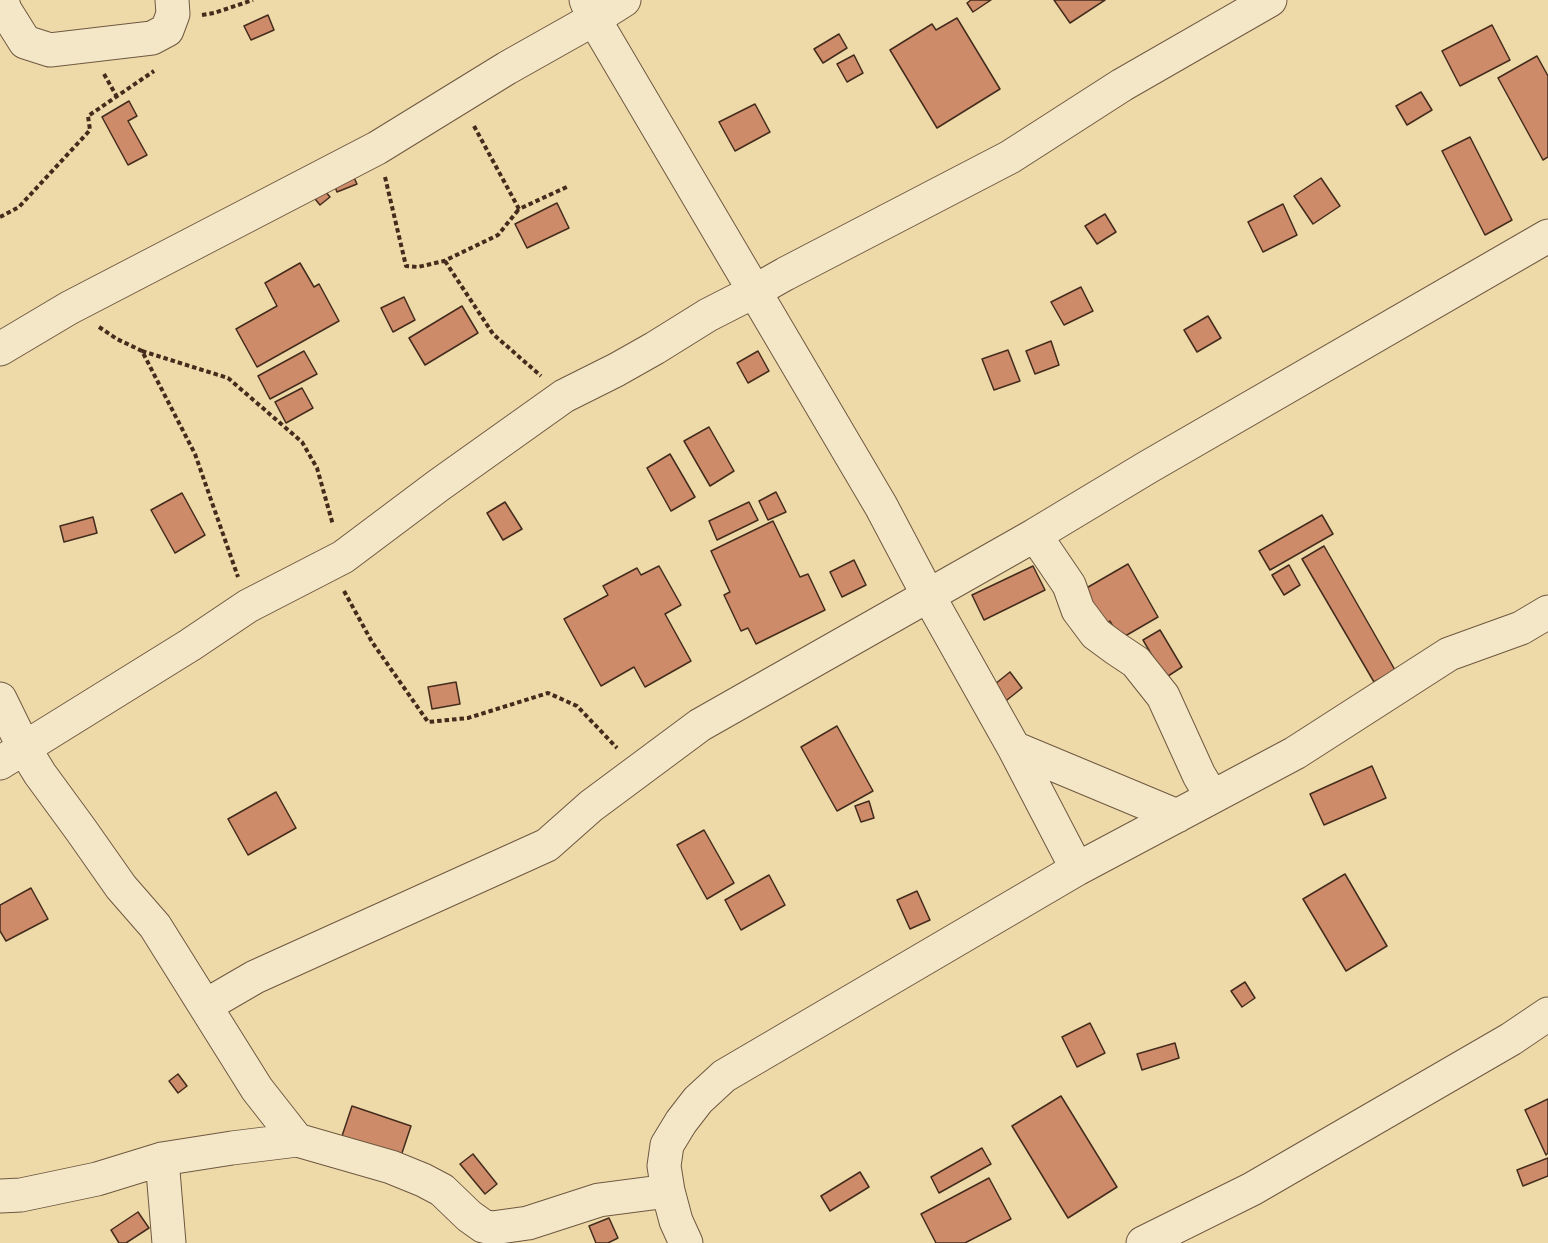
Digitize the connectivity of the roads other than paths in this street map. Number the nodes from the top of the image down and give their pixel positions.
1 (2, 0) edge
2 (624, 0) edge
3 (1270, 0) edge
4 (173, 7) edge
5 (590, 9) edge
6 (1548, 236) edge
7 (755, 291) junction
8 (0, 349) edge
9 (1035, 535) junction
10 (928, 595) junction
11 (1548, 612) edge
12 (0, 699) edge
13 (1014, 748) junction
14 (12, 755) edge
15 (1212, 797) junction
16 (1177, 816) junction
17 (1077, 869) junction
18 (206, 1006) junction
19 (1548, 1014) edge
20 (297, 1140) junction
21 (162, 1159) junction
22 (668, 1191) junction
23 (0, 1196) edge
24 (169, 1243) edge
25 (686, 1243) edge
26 (1143, 1243) edge

1 - 4 street
2 - 5 street
3 - 7 street
5 - 7 street
5 - 8 street
6 - 9 street
7 - 10 street
7 - 14 street
9 - 10 street
9 - 15 street
10 - 13 street
10 - 18 street
11 - 15 street
12 - 14 street
13 - 16 street
13 - 17 street
14 - 18 street
15 - 16 street
16 - 17 street
17 - 22 street
18 - 20 street
19 - 26 street
20 - 21 street
20 - 22 street
21 - 23 street
21 - 24 street
22 - 25 street

